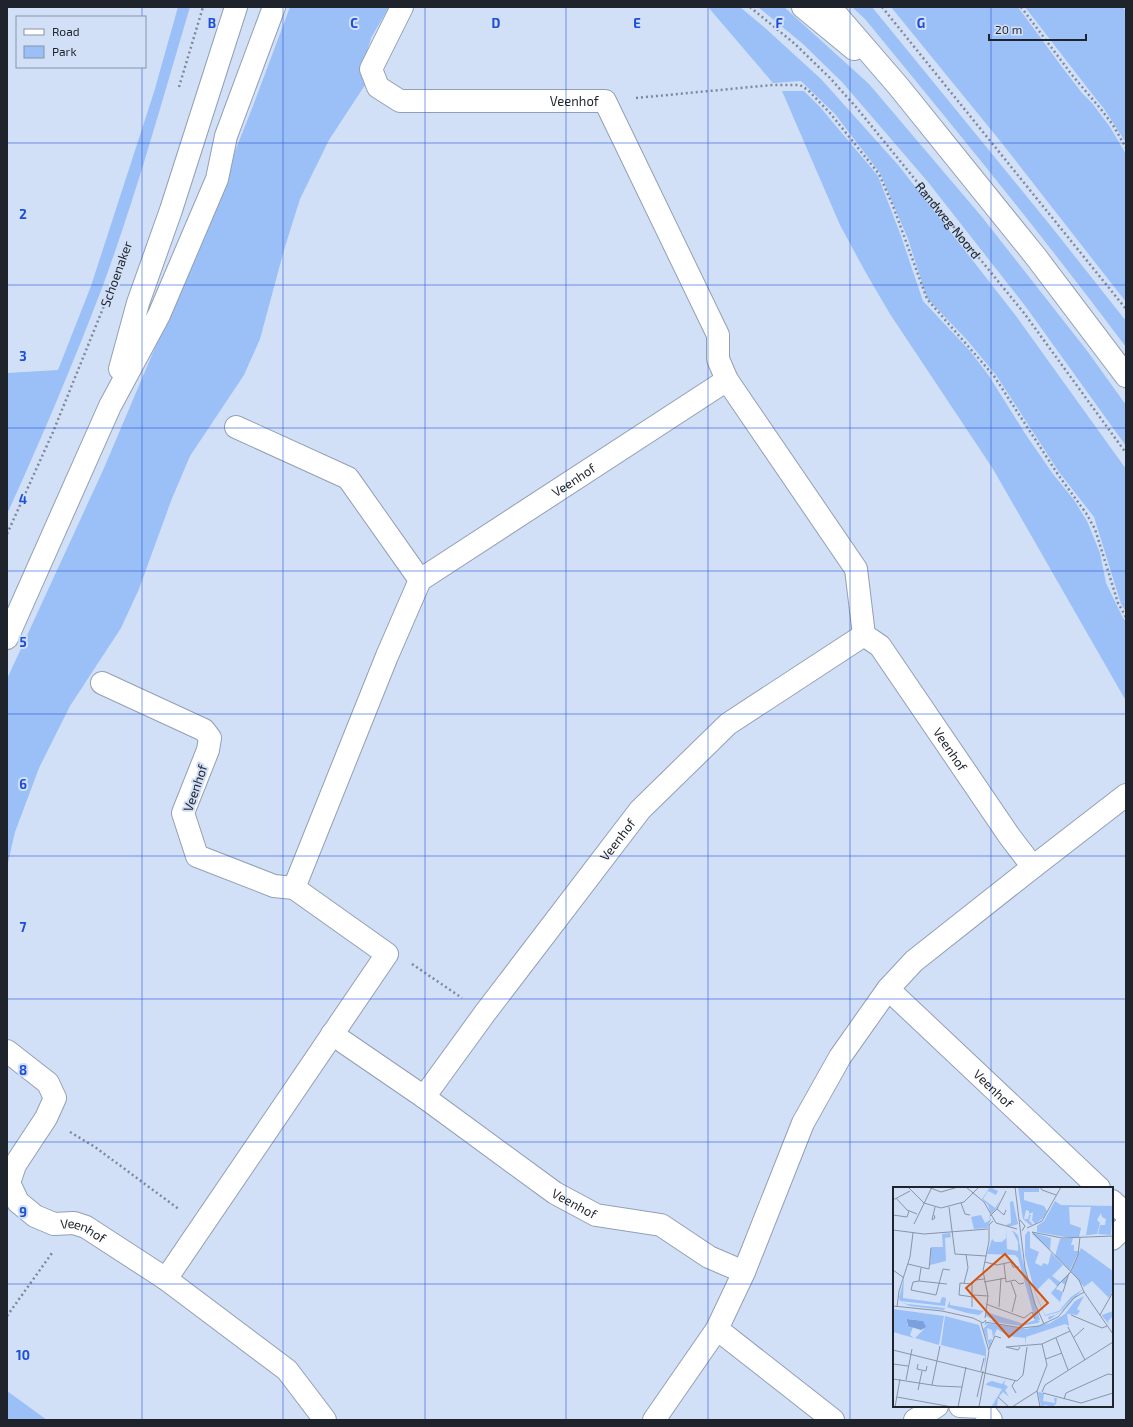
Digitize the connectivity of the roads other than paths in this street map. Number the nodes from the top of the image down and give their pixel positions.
1 (236, 7) edge
2 (274, 7) edge
3 (402, 7) edge
4 (803, 7) edge
5 (830, 7) edge
6 (899, 87) junction
7 (1126, 376) edge
8 (727, 380) junction
9 (110, 406) junction
10 (236, 427) dead end
11 (420, 580) junction
12 (864, 635) junction
13 (7, 638) edge
14 (102, 683) dead end
15 (1126, 795) edge
16 (1033, 867) junction
17 (294, 888) junction
18 (888, 989) junction
19 (332, 1034) junction
20 (7, 1051) edge
21 (424, 1097) junction
22 (1098, 1187) edge
23 (1113, 1201) edge
24 (1126, 1214) edge
25 (1126, 1226) edge
26 (1113, 1239) edge
27 (744, 1272) junction
28 (166, 1279) junction
29 (717, 1329) junction
30 (935, 1407) edge
31 (325, 1420) edge
32 (654, 1420) edge
33 (833, 1420) edge
34 (915, 1420) edge

1 - 9 street
2 - 9 street
3 - 8 street, Veenhof
4 - 6 street
5 - 6 street
6 - 7 street
8 - 11 street, Veenhof
8 - 12 street, Veenhof
9 - 13 street
10 - 11 street
11 - 17 street
12 - 16 street, Veenhof
12 - 21 street, Veenhof
14 - 17 street, Veenhof
15 - 16 street
16 - 18 street
17 - 19 street, Veenhof
18 - 22 street, Veenhof
18 - 27 street
19 - 21 street, Veenhof
19 - 28 street
20 - 28 street, Veenhof
21 - 27 street, Veenhof
23 - 24 street
25 - 26 street
27 - 29 street
28 - 31 street, Veenhof
29 - 32 street
29 - 33 street
30 - 34 street

